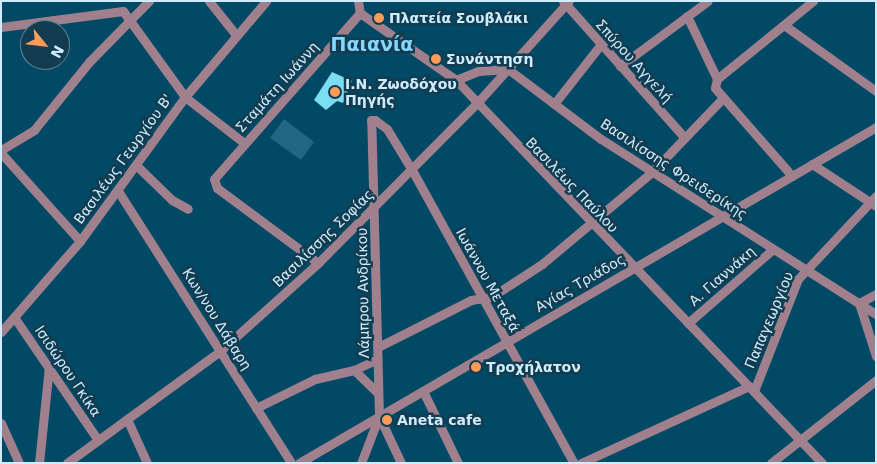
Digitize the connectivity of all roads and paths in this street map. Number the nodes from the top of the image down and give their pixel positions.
1 (210, 1) edge
2 (266, 1) edge
3 (708, 1) edge
4 (814, 1) edge
5 (359, 2) edge
6 (565, 2) edge
7 (144, 3) edge
8 (360, 13) junction
9 (687, 16) junction
10 (130, 18) junction
11 (784, 25) junction
12 (1, 28) edge
13 (236, 35) junction
14 (600, 44) junction
15 (620, 66) junction
16 (508, 69) junction
17 (717, 79) junction
18 (456, 80) junction
19 (876, 91) edge
20 (185, 97) junction
21 (723, 98) junction
22 (477, 103) junction
23 (554, 104) junction
24 (371, 120) joint
25 (876, 127) edge
26 (685, 138) junction
27 (244, 143) junction
28 (1, 151) edge
29 (812, 164) junction
30 (136, 165) junction
31 (412, 170) junction
32 (652, 172) junction
33 (792, 176) junction
34 (118, 191) junction
35 (874, 201) edge
36 (376, 207) junction
37 (188, 209) dead end
38 (723, 216) junction
39 (592, 225) junction
40 (80, 241) junction
41 (773, 249) junction
42 (318, 263) junction
43 (634, 267) junction
44 (805, 270) junction
45 (876, 294) edge
46 (483, 298) junction
47 (859, 303) junction
48 (876, 314) edge
49 (14, 317) junction
50 (688, 323) junction
51 (1, 332) edge
52 (506, 342) junction
53 (378, 347) junction
54 (220, 350) junction
55 (876, 356) edge
56 (378, 358) junction
57 (49, 367) junction
58 (354, 370) junction
59 (876, 380) edge
60 (751, 389) junction
61 (423, 391) junction
62 (378, 393) junction
63 (256, 408) junction
64 (379, 416) junction
65 (127, 419) junction
66 (1, 423) edge
67 (98, 440) junction
68 (800, 440) junction
69 (19, 463) edge
70 (39, 463) edge
71 (67, 463) edge
72 (147, 463) edge
73 (291, 463) edge
74 (299, 463) edge
75 (362, 463) edge
76 (400, 463) edge
77 (458, 463) edge
78 (574, 463) edge
79 (581, 463) edge
80 (771, 463) edge
81 (822, 463) edge

1 - 13 street
2 - 13 street, Βασιλέως Γεωργίου Β'
3 - 9 street
4 - 11 street
5 - 8 street
6 - 14 street, Σπύρου Αγγελή
6 - 16 street, Βασιλίσσης Σοφίας
7 - 10 street
8 - 18 street, Βασιλέως Παύλου
8 - 27 street, Σταμάτη Ιωάννη
9 - 15 street
9 - 17 street
10 - 12 street
10 - 20 street
10 - 28 street
11 - 17 street
11 - 19 street
13 - 20 street, Βασιλέως Γεωργίου Β'
14 - 15 street, Σπύρου Αγγελή
14 - 23 street
15 - 26 street, Σπύρου Αγγελή
16 - 18 street
16 - 22 street, Βασιλίσσης Σοφίας
16 - 23 street, Βασιλίσσης Φρειδερίκης
17 - 21 street
18 - 22 street, Βασιλέως Παύλου
20 - 27 street
20 - 30 street, Βασιλέως Γεωργίου Β'
21 - 26 street
21 - 33 street
22 - 31 street, Βασιλίσσης Σοφίας
22 - 39 street, Βασιλέως Παύλου
23 - 32 street, Βασιλίσσης Φρειδερίκης
24 - 31 street, Ιωάννου Μεταξά
24 - 36 street, Λάμπρου Ανδρίκου
25 - 29 street, Αγίας Τριάδος
26 - 32 street
27 - 42 street, Σταμάτη Ιωάννη
28 - 40 street
29 - 33 street, Αγίας Τριάδος
29 - 35 street
30 - 34 street, Βασιλέως Γεωργίου Β'
30 - 37 street
31 - 36 street, Βασιλίσσης Σοφίας
31 - 46 street, Ιωάννου Μεταξά
32 - 38 street, Βασιλίσσης Φρειδερίκης
32 - 39 street
33 - 38 street, Αγίας Τριάδος
34 - 40 street, Βασιλέως Γεωργίου Β'
34 - 54 street, Κων/νου Δάβαρη
35 - 44 street, Παπαγεωργίου
36 - 42 street, Βασιλίσσης Σοφίας
36 - 53 street, Λάμπρου Ανδρίκου
38 - 41 street, Βασιλίσσης Φρειδερίκης
38 - 43 street, Αγίας Τριάδος
39 - 43 street, Βασιλέως Παύλου
39 - 46 street
40 - 49 street, Βασιλέως Γεωργίου Β'
41 - 44 street, Βασιλίσσης Φρειδερίκης
41 - 50 street, Α. Γιαννάκη
42 - 54 street, Βασιλίσσης Σοφίας
43 - 50 street, Βασιλέως Παύλου
43 - 52 street, Αγίας Τριάδος
44 - 47 street, Βασιλίσσης Φρειδερίκης
44 - 60 street, Παπαγεωργίου
45 - 47 street
46 - 52 street, Ιωάννου Μεταξά
46 - 53 street
47 - 48 street, Βασιλίσσης Φρειδερίκης
47 - 55 street
49 - 51 street, Βασιλέως Γεωργίου Β'
49 - 57 street, Ισιδώρου Γκίκα
50 - 60 street, Βασιλέως Παύλου
52 - 61 street, Αγίας Τριάδος
52 - 78 street, Ιωάννου Μεταξά
53 - 56 street, Λάμπρου Ανδρίκου
54 - 63 street, Κων/νου Δάβαρη
54 - 65 street, Βασιλίσσης Σοφίας
56 - 58 street
56 - 62 street, Λάμπρου Ανδρίκου
57 - 67 street, Ισιδώρου Γκίκα
57 - 70 street
58 - 62 street
58 - 63 street
59 - 68 street
60 - 68 street, Βασιλέως Παύλου
60 - 79 street
61 - 64 street, Αγίας Τριάδος
61 - 77 street
62 - 64 street, Λάμπρου Ανδρίκου
63 - 73 street, Κων/νου Δάβαρη
64 - 74 street, Αγίας Τριάδος
64 - 75 street, Λάμπρου Ανδρίκου
64 - 76 street
65 - 67 street, Βασιλίσσης Σοφίας
65 - 72 street
66 - 69 street
67 - 71 street, Βασιλίσσης Σοφίας
68 - 80 street
68 - 81 street, Βασιλέως Παύλου

